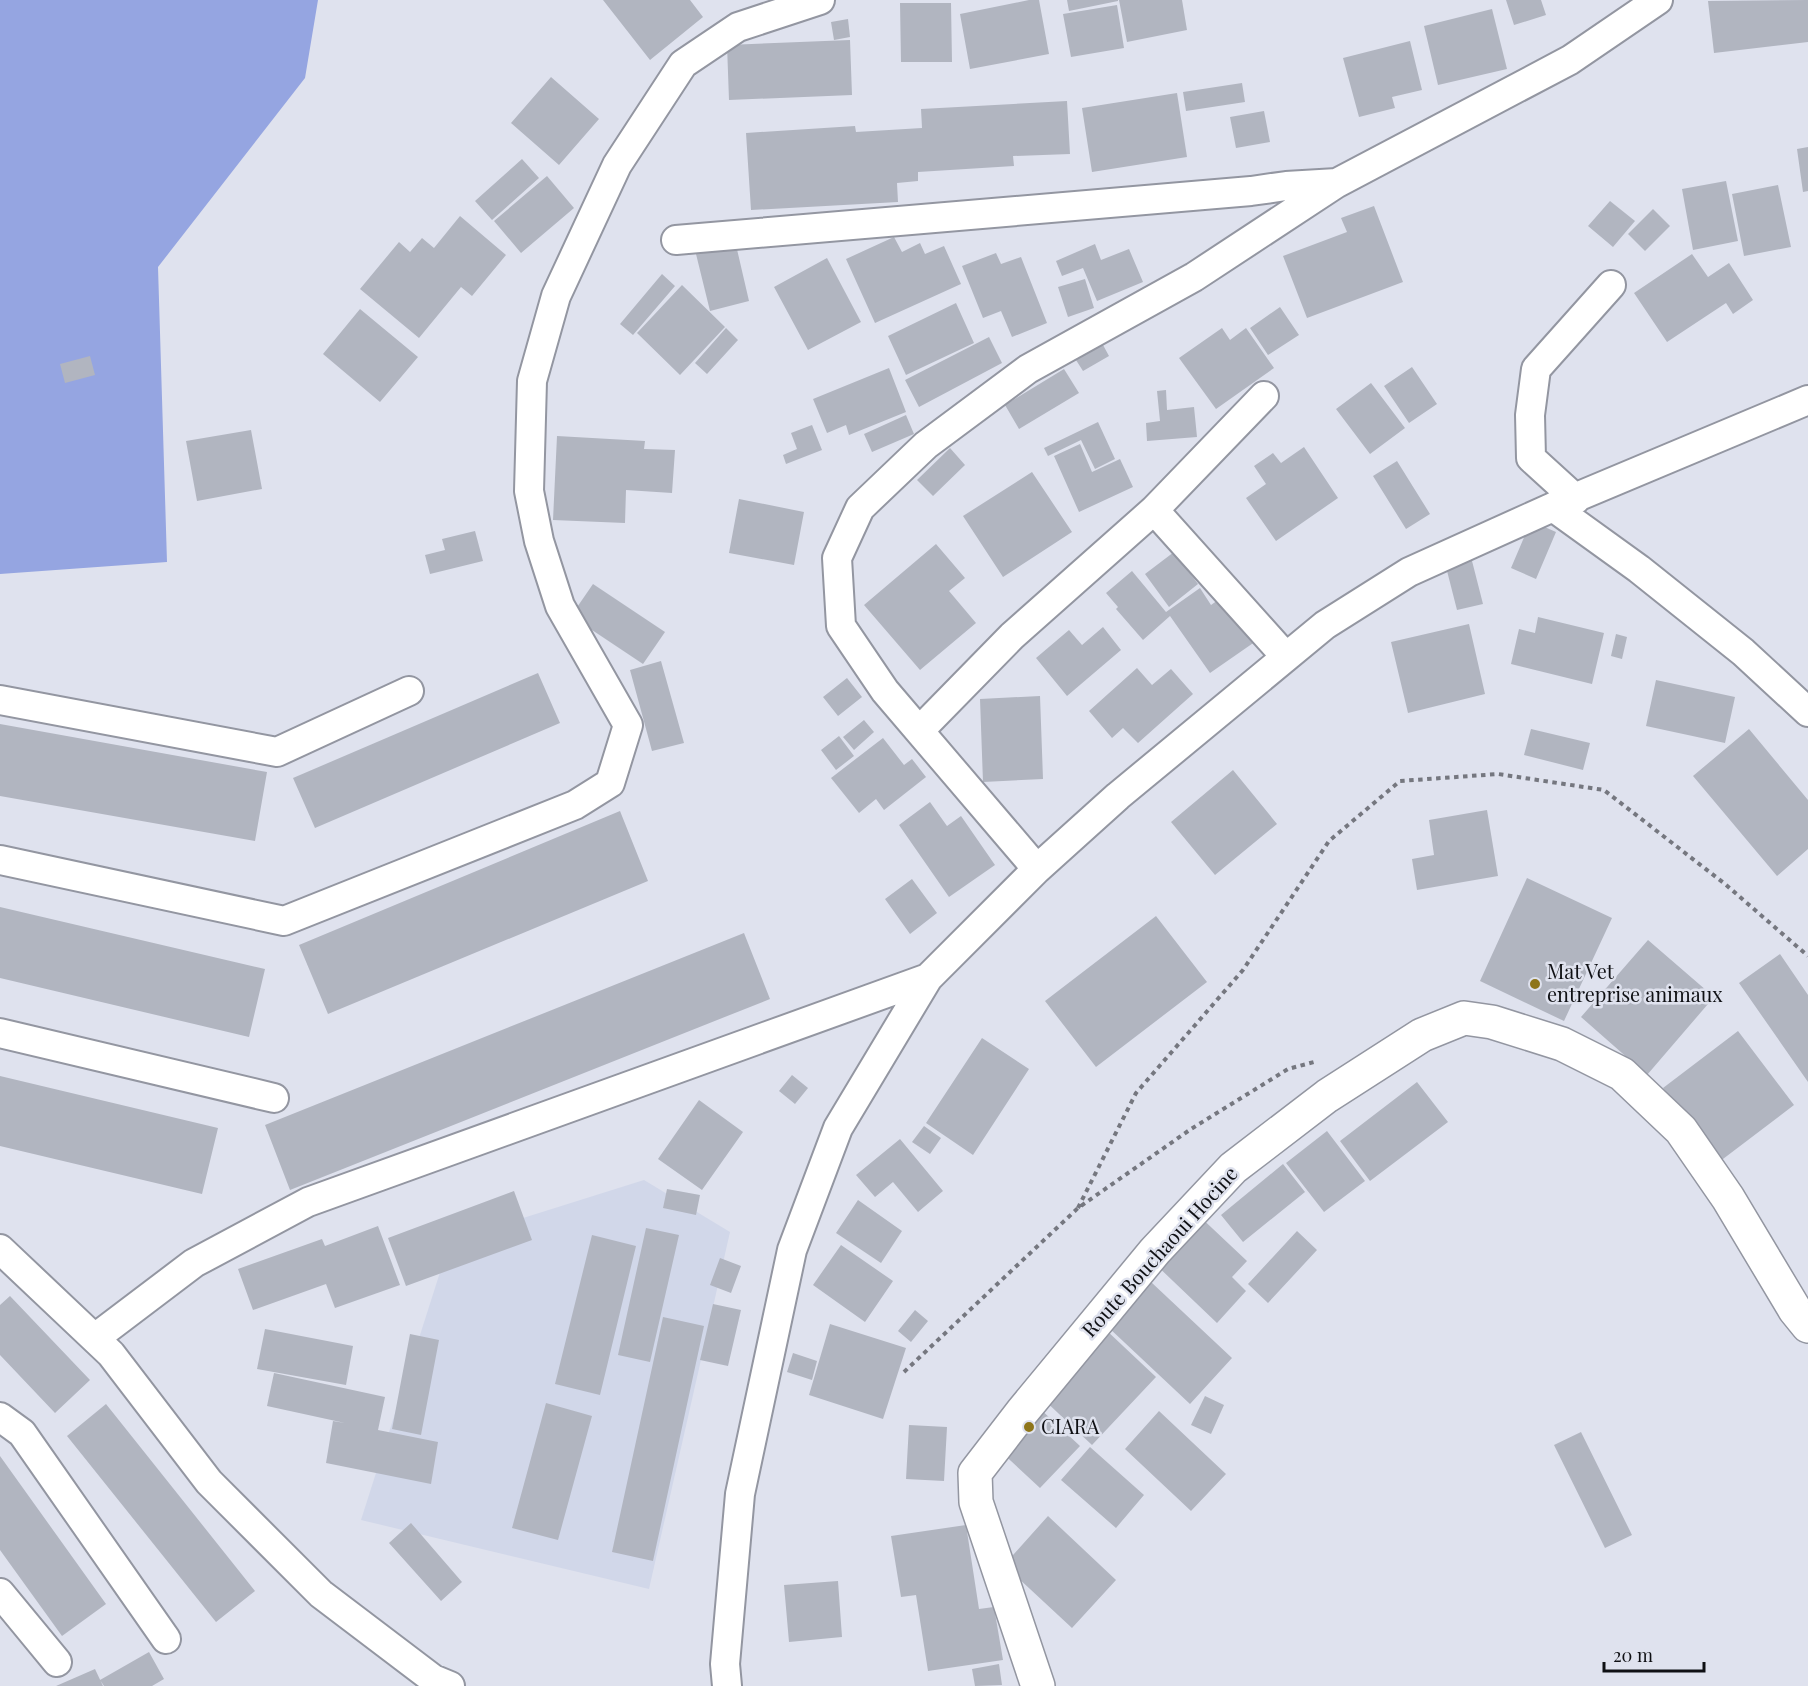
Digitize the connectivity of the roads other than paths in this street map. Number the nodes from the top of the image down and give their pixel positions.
1 (820, 0) edge
2 (1658, 0) edge
3 (1337, 183) junction
4 (676, 240) dead end
5 (1611, 285) dead end
6 (1264, 396) dead end
7 (1808, 400) edge
8 (1564, 503) junction
9 (1154, 510) junction
10 (1286, 657) junction
11 (409, 691) dead end
12 (0, 700) edge
13 (1808, 712) edge
14 (920, 730) junction
15 (0, 860) edge
16 (1037, 869) junction
17 (928, 978) junction
18 (0, 1032) edge
19 (274, 1098) dead end
20 (0, 1249) edge
21 (1808, 1326) edge
22 (95, 1338) junction
23 (0, 1417) edge
24 (0, 1593) edge
25 (166, 1640) dead end
26 (57, 1662) dead end
27 (438, 1684) edge
28 (727, 1686) edge
29 (1038, 1686) edge

1 - 15 street
2 - 3 street
3 - 4 street
3 - 14 street
5 - 8 street
6 - 9 street
7 - 8 street
8 - 10 street
8 - 13 street
9 - 10 street
9 - 14 street
10 - 16 street
11 - 12 street
14 - 16 street
16 - 17 street
17 - 22 street
17 - 28 street
18 - 19 street
20 - 22 street
21 - 29 street, Route Bouchaoui Hocine
22 - 27 street
23 - 25 street
24 - 26 street

